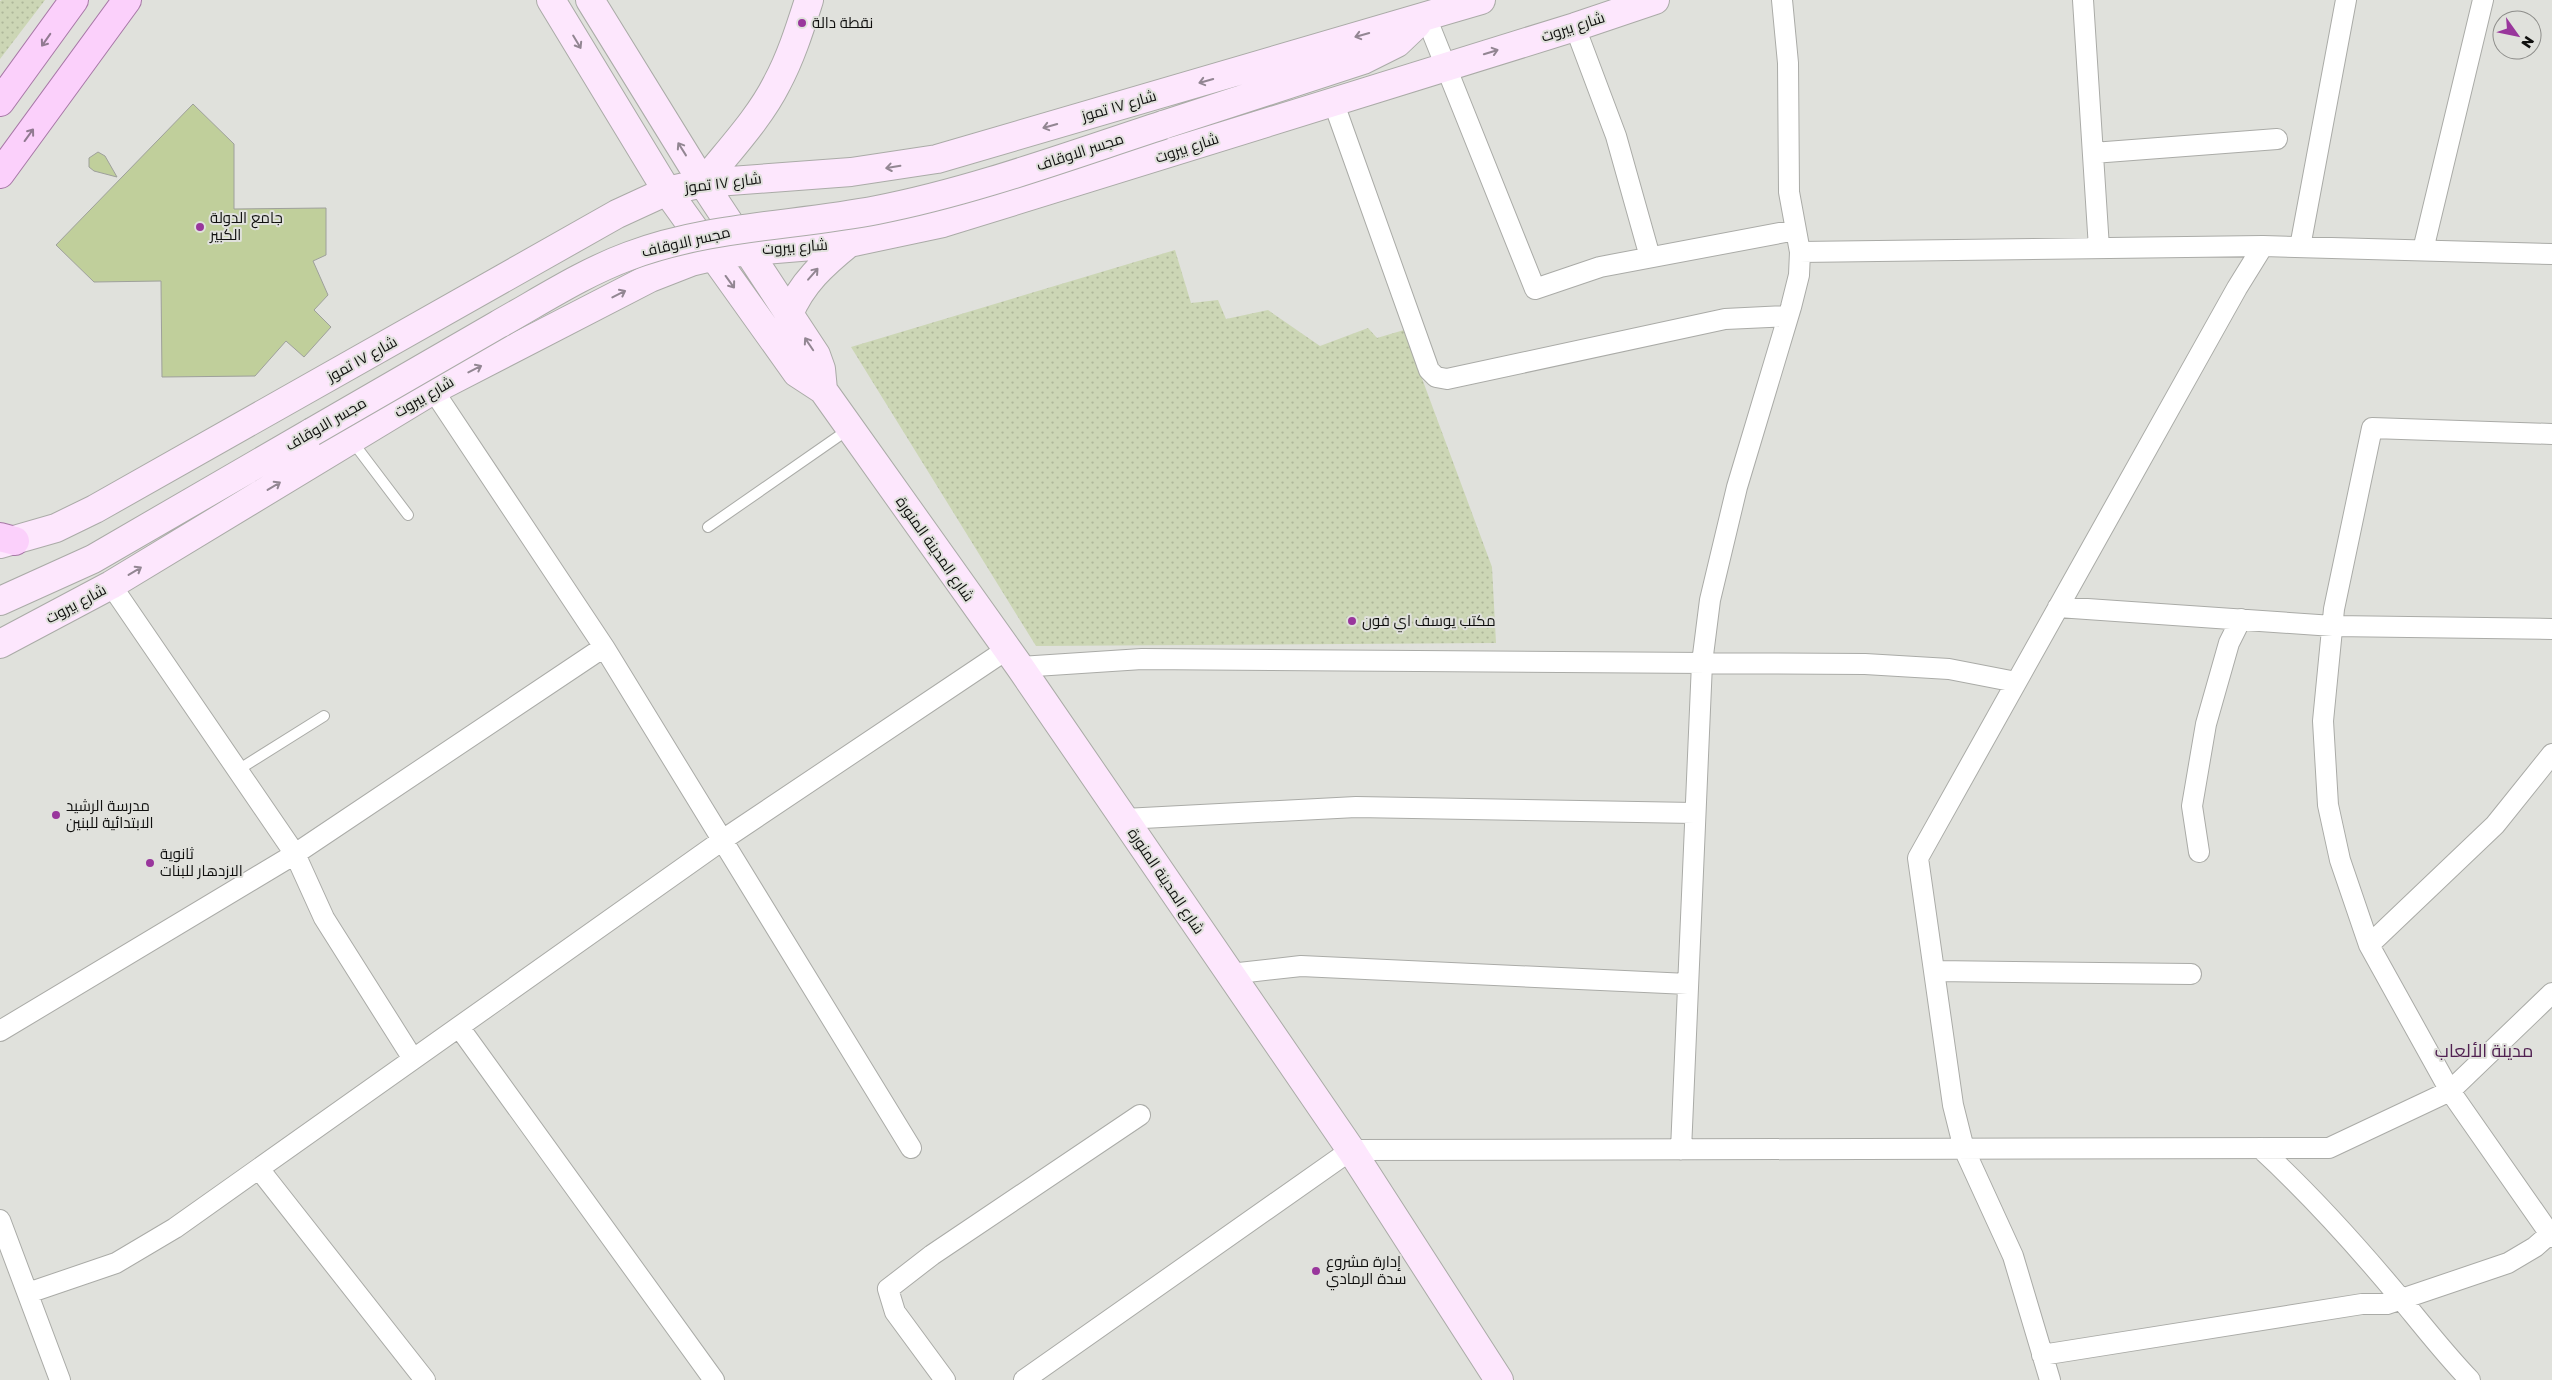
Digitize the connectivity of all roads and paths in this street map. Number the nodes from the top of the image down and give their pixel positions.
1 (74, 0) edge
2 (127, 0) edge
3 (551, 0) edge
4 (590, 0) edge
5 (810, 0) edge
6 (1655, 0) edge
7 (1782, 0) edge
8 (2083, 0) edge
9 (2346, 0) edge
10 (2483, 0) edge
11 (1467, 2) edge
12 (1426, 17) junction
13 (1574, 27) junction
14 (1363, 60) junction
15 (1445, 66) junction
16 (1333, 101) junction
17 (0, 102) edge
18 (2278, 139) dead end
19 (2092, 153) junction
20 (0, 174) edge
21 (703, 183) junction
22 (667, 191) junction
23 (1796, 230) junction
24 (849, 243) junction
25 (2263, 246) junction
26 (2300, 247) junction
27 (2098, 248) junction
28 (2423, 250) junction
29 (747, 251) junction
30 (1800, 252) junction
31 (2552, 254) edge
32 (712, 256) junction
33 (1650, 257) junction
34 (789, 314) junction
35 (1788, 316) junction
36 (433, 390) junction
37 (823, 390) junction
38 (850, 428) junction
39 (2552, 434) edge
40 (351, 440) junction
41 (408, 515) dead end
42 (708, 527) dead end
43 (5, 541) edge
44 (68, 572) junction
45 (111, 585) junction
46 (0, 588) edge
47 (0, 601) edge
48 (2058, 607) junction
49 (2242, 620) junction
50 (2332, 626) junction
51 (2552, 629) edge
52 (0, 644) edge
53 (604, 647) junction
54 (1013, 659) junction
55 (1702, 663) junction
56 (2016, 682) junction
57 (324, 716) dead end
58 (2552, 754) edge
59 (238, 770) junction
60 (1694, 813) junction
61 (1124, 819) junction
62 (724, 839) junction
63 (2199, 852) dead end
64 (295, 854) junction
65 (2368, 945) junction
66 (1935, 971) junction
67 (1230, 974) junction
68 (2191, 974) dead end
69 (1688, 984) junction
70 (2552, 994) edge
71 (458, 1027) junction
72 (0, 1031) edge
73 (413, 1059) junction
74 (2450, 1090) junction
75 (1140, 1115) dead end
76 (911, 1148) dead end
77 (2260, 1148) junction
78 (1964, 1149) junction
79 (1351, 1150) junction
80 (1682, 1150) junction
81 (259, 1169) junction
82 (0, 1220) edge
83 (2551, 1234) edge
84 (28, 1294) junction
85 (2401, 1299) junction
86 (2042, 1355) junction
87 (419, 1378) edge
88 (60, 1380) edge
89 (714, 1380) edge
90 (945, 1380) edge
91 (1024, 1380) edge
92 (1499, 1380) edge
93 (2050, 1380) edge
94 (2470, 1380) edge

1 -> 17 main road
20 -> 2 main road
3 -> 22 street
21 -> 4 street
5 - 21 street
6 - 13 street, شارع بيروت
7 - 23 street
8 - 19 street
9 - 26 street
10 - 28 street
11 - 12 street, شارع ١٧ تموز
12 - 14 street, مجسر الاوقاف
12 - 15 street
12 -> 21 street, شارع ١٧ تموز
15 -> 13 street, شارع بيروت
13 - 33 street
14 - 15 street, مجسر الاوقاف
14 - 44 street, مجسر الاوقاف, bridge
15 - 16 street, شارع بيروت
15 - 33 street
16 - 24 street, شارع بيروت
16 - 35 street
18 - 19 street
19 - 27 street
21 - 22 street, شارع ١٧ تموز
21 - 29 street
22 - 32 street
22 - 43 street, شارع ١٧ تموز
23 - 30 street
23 - 33 street
24 - 29 street, شارع بيروت
34 -> 24 street
25 - 26 street
25 - 27 street
25 - 48 street
26 - 28 street
27 - 30 street
28 - 31 street
29 - 32 street, شارع بيروت
29 - 34 street
30 - 35 street
36 -> 32 street, شارع بيروت
32 -> 37 street
37 -> 34 street
35 - 55 street
36 - 40 street, شارع بيروت
36 - 53 street
37 - 38 street, شارع المدينة المنورة
38 - 42 lane
38 - 54 street, شارع المدينة المنورة
39 - 50 street
40 - 41 lane
45 -> 40 street, شارع بيروت
44 - 46 street, مجسر الاوقاف
44 - 47 street, مجسر الاوقاف
45 - 52 street, شارع بيروت
45 - 59 street
48 - 49 street
48 - 56 street
49 - 50 street
49 - 63 street
50 - 51 street
50 - 65 street
53 - 62 street
53 - 64 street
54 - 55 street
54 - 61 street, شارع المدينة المنورة
54 - 62 street
55 - 56 street
55 - 60 street
56 - 66 street
57 - 59 lane
58 - 65 street
59 - 64 street
60 - 61 street
60 - 69 street
61 - 67 street, شارع المدينة المنورة
62 - 71 street
62 - 76 street
64 - 72 street
64 - 73 street
65 - 74 street
66 - 68 street
66 - 78 street
67 - 69 street
67 - 79 street, شارع المدينة المنورة
69 - 80 street
70 - 74 street
71 - 73 street
71 - 89 street
73 - 81 street
74 - 77 street
74 - 83 street
75 - 90 street
77 - 78 street
77 - 85 street
78 - 80 street
78 - 86 street
79 - 80 street
79 - 91 street
79 - 92 street, شارع المدينة المنورة
81 - 84 street
81 - 87 street
82 - 84 street
83 - 85 street
84 - 88 street
85 - 86 street
85 - 94 street
86 - 93 street

